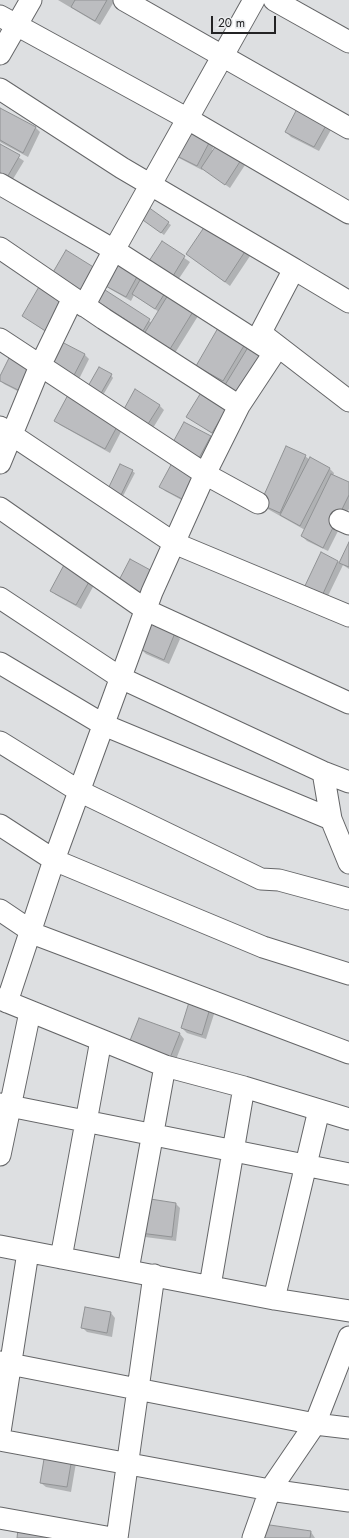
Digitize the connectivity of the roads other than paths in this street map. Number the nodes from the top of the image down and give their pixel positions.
1 (31, 0) edge
2 (124, 0) edge
3 (254, 0) edge
4 (274, 0) edge
5 (8, 21) edge
6 (349, 42) edge
7 (0, 54) edge
8 (222, 57) junction
9 (0, 89) edge
10 (188, 120) junction
11 (349, 128) edge
12 (0, 184) edge
13 (151, 185) junction
14 (349, 213) edge
15 (0, 248) edge
16 (114, 250) junction
17 (294, 269) junction
18 (78, 302) junction
19 (349, 302) edge
20 (261, 332) junction
21 (0, 339) edge
22 (274, 353) junction
23 (40, 366) junction
24 (349, 401) edge
25 (239, 406) junction
26 (6, 431) edge
27 (0, 463) edge
28 (204, 474) junction
29 (258, 503) dead end
30 (0, 508) edge
31 (174, 543) junction
32 (0, 598) edge
33 (146, 610) junction
34 (349, 616) edge
35 (0, 663) edge
36 (121, 678) junction
37 (349, 703) edge
38 (104, 725) junction
39 (0, 742) edge
40 (323, 772) junction
41 (349, 782) edge
42 (79, 791) junction
43 (331, 819) junction
44 (0, 825) edge
45 (54, 860) junction
46 (349, 863) edge
47 (349, 899) edge
48 (0, 910) edge
49 (31, 930) junction
50 (349, 974) edge
51 (3, 1000) edge
52 (30, 1012) junction
53 (100, 1040) junction
54 (349, 1053) edge
55 (165, 1066) junction
56 (244, 1087) junction
57 (5, 1105) edge
58 (319, 1110) junction
59 (349, 1119) edge
60 (86, 1122) junction
61 (152, 1135) junction
62 (232, 1151) junction
63 (0, 1155) edge
64 (306, 1165) junction
65 (349, 1174) edge
66 (0, 1246) edge
67 (28, 1252) junction
68 (61, 1258) junction
69 (128, 1270) junction
70 (154, 1275) junction
71 (210, 1286) junction
72 (274, 1299) junction
73 (349, 1311) edge
74 (348, 1345) edge
75 (5, 1363) edge
76 (138, 1391) junction
77 (315, 1424) junction
78 (349, 1428) edge
79 (0, 1432) edge
80 (0, 1440) edge
81 (128, 1464) junction
82 (270, 1490) junction
83 (349, 1501) edge
84 (0, 1518) edge
85 (112, 1538) edge
86 (117, 1538) edge
87 (253, 1538) edge

1 - 5 street
2 - 8 street
3 - 8 street
4 - 6 street
5 - 7 street
5 - 10 street
8 - 10 street
8 - 11 street
9 - 13 street
10 - 13 street
10 - 14 street
12 - 16 street
13 - 16 street
13 - 17 street
15 - 18 street
16 - 18 street
16 - 22 street
17 - 19 street
17 - 20 street
18 - 23 street
18 - 25 street
20 - 22 street
20 - 24 street
21 - 23 street
22 - 25 street
23 - 26 street
23 - 28 street
25 - 28 street
26 - 27 street
26 - 31 street
28 - 29 street
28 - 31 street
30 - 33 street
31 - 33 street
31 - 34 street
32 - 36 street
33 - 36 street
33 - 37 street
35 - 38 street
36 - 38 street
36 - 40 street
38 - 42 street
38 - 43 street
39 - 42 street
40 - 41 street
40 - 43 street
42 - 45 street
42 - 47 street
43 - 46 street
44 - 45 street
45 - 49 street
45 - 50 street
48 - 49 street
49 - 51 street
49 - 54 street
51 - 52 street
52 - 53 street
52 - 57 street
53 - 55 street
53 - 60 street
55 - 56 street
55 - 61 street
56 - 58 street
56 - 62 street
57 - 60 street
57 - 63 street
58 - 59 street
58 - 64 street
60 - 61 street
60 - 68 street
61 - 62 street
61 - 69 street
62 - 64 street
62 - 71 street
64 - 65 street
64 - 72 street
66 - 67 street
67 - 68 street
67 - 75 street
68 - 69 street
69 - 70 street
70 - 71 street
70 - 76 street
71 - 72 street
72 - 73 street
74 - 77 street
75 - 76 street
75 - 79 street
76 - 77 street
76 - 81 street
77 - 78 street
77 - 82 street
80 - 81 street
81 - 82 street
81 - 86 street
82 - 83 street
82 - 87 street
84 - 85 street

